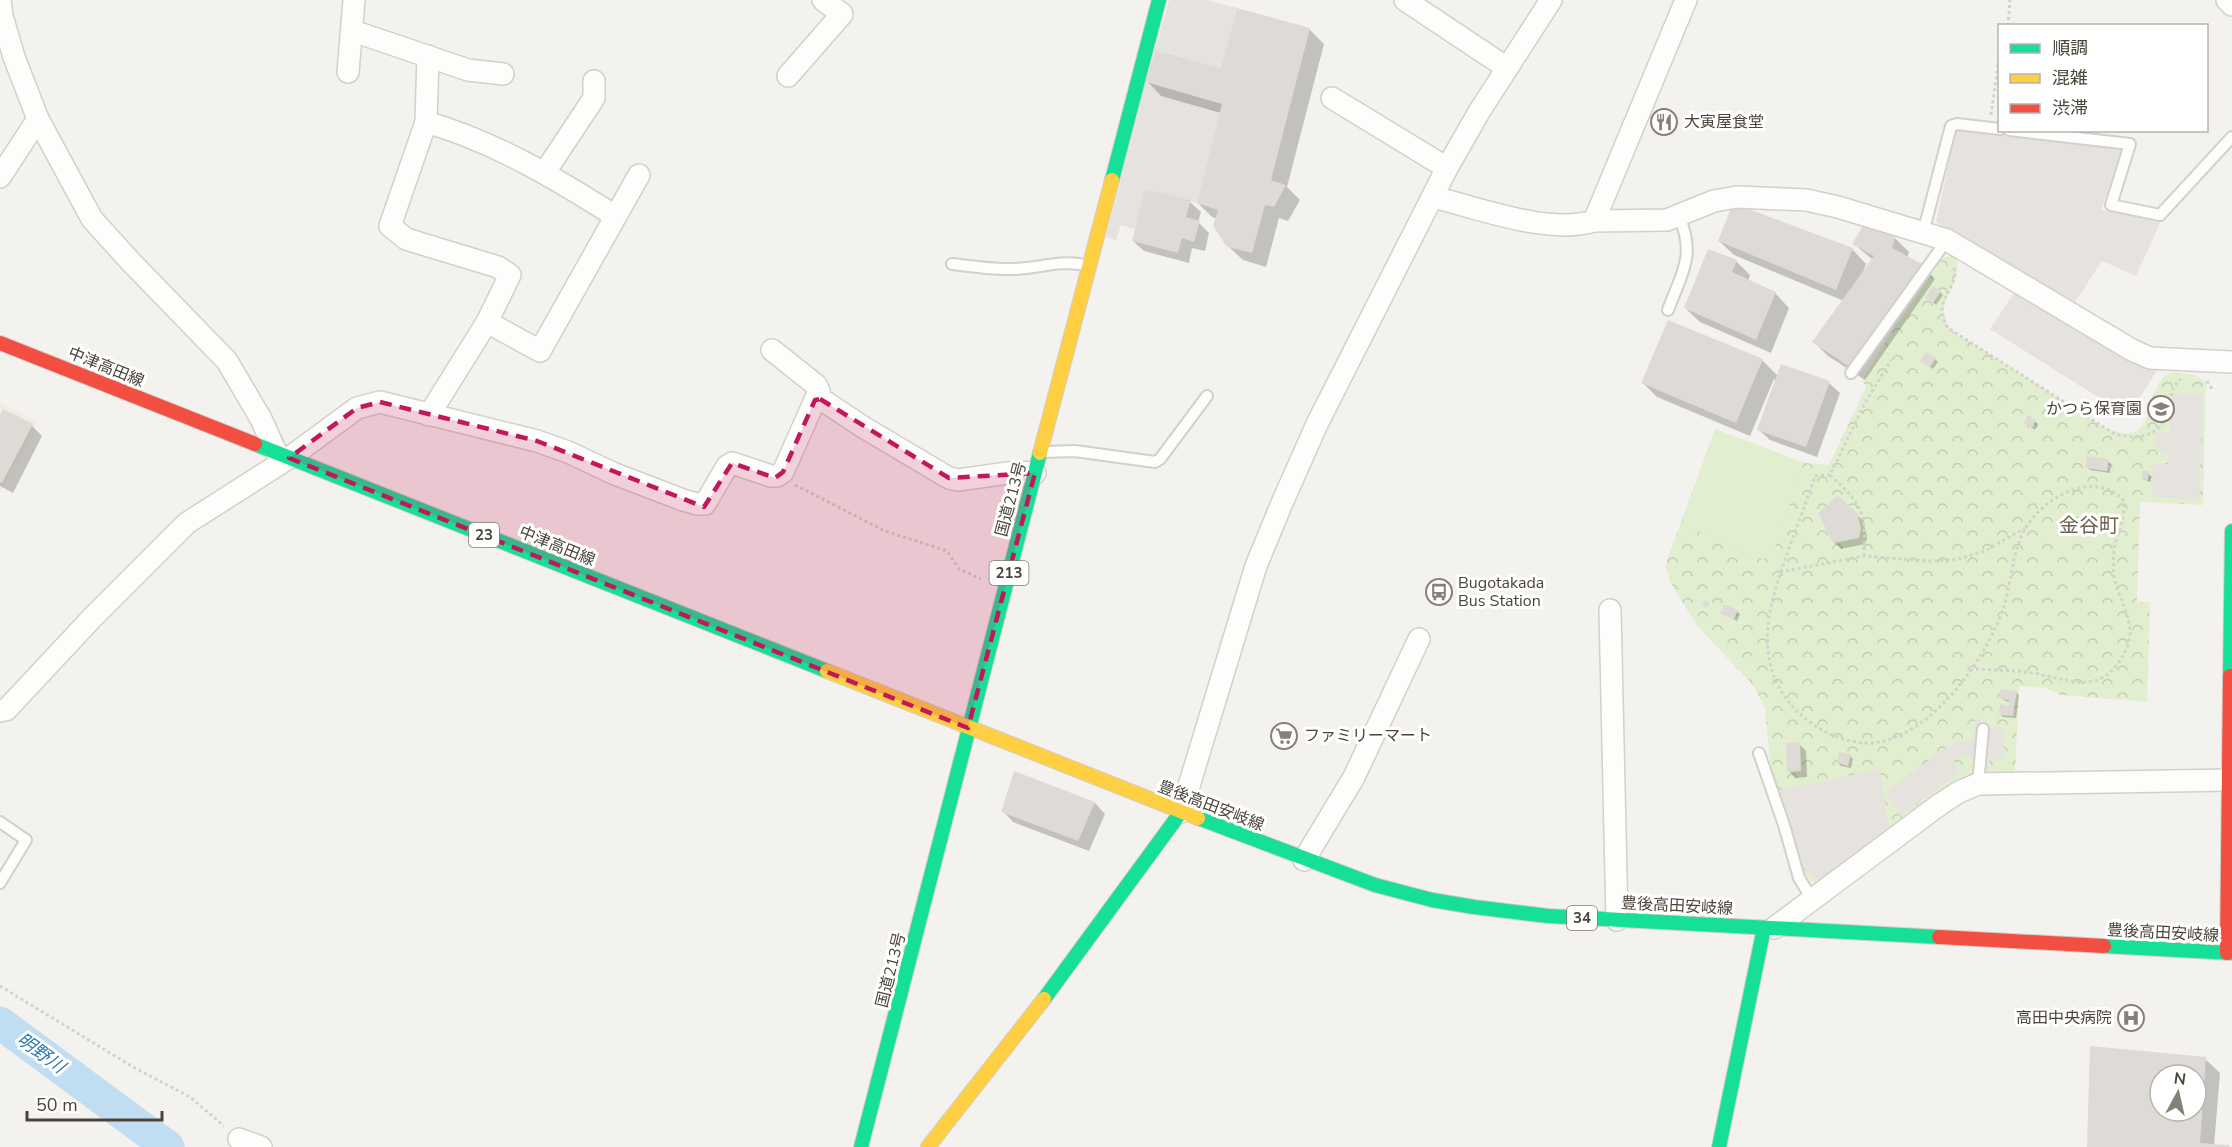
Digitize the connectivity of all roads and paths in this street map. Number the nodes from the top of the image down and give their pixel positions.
1 (0, 0) edge
2 (354, 0) edge
3 (823, 0) edge
4 (1159, 0) edge
5 (1405, 0) edge
6 (1551, 0) edge
7 (1686, 0) edge
8 (2010, 0) edge
9 (2227, 0) edge
10 (2232, 5) edge
11 (2008, 24) edge
12 (353, 31) junction
13 (428, 56) junction
14 (1507, 68) junction
15 (348, 72) dead end
16 (503, 74) dead end
17 (788, 76) dead end
18 (1998, 77) edge
19 (594, 81) dead end
20 (1332, 98) dead end
21 (38, 119) junction
22 (426, 122) junction
23 (1994, 129) edge
24 (2026, 132) edge
25 (2232, 137) edge
26 (1448, 168) junction
27 (544, 172) junction
28 (639, 175) dead end
29 (0, 177) edge
30 (1433, 197) junction
31 (615, 216) junction
32 (1679, 216) junction
33 (1594, 222) junction
34 (1923, 233) junction
35 (1947, 240) junction
36 (952, 264) dead end
37 (1090, 265) junction
38 (1953, 265) dead end
39 (1668, 310) dead end
40 (487, 322) junction
41 (0, 343) edge
42 (772, 350) dead end
43 (1891, 360) dead end
44 (2232, 362) edge
45 (1851, 373) dead end
46 (2186, 376) dead end
47 (2204, 379) dead end
48 (2212, 389) dead end
49 (1207, 396) dead end
50 (815, 400) junction
51 (429, 415) junction
52 (1041, 452) junction
53 (282, 455) junction
54 (1035, 473) junction
55 (1830, 475) junction
56 (777, 476) junction
57 (2026, 528) junction
58 (2232, 531) edge
59 (1864, 556) junction
60 (1780, 572) junction
61 (984, 583) dead end
62 (1610, 610) dead end
63 (1419, 639) dead end
64 (1972, 669) junction
65 (0, 711) edge
66 (969, 728) junction
67 (1983, 729) dead end
68 (1759, 753) dead end
69 (2230, 780) edge
70 (1978, 784) junction
71 (1181, 812) junction
72 (0, 822) edge
73 (1304, 860) junction
74 (0, 883) edge
75 (1812, 899) junction
76 (1617, 920) junction
77 (1769, 928) junction
78 (2230, 956) edge
79 (0, 986) edge
80 (239, 1139) joint
81 (261, 1147) edge
82 (861, 1147) edge
83 (928, 1147) edge
84 (1719, 1147) edge

1 - 21 street
2 - 12 street
3 - 17 street
4 - 37 main road, 国道213号 / 213
5 - 14 street
6 - 14 street
7 - 33 street
8 - 11 path
9 - 10 street
12 - 13 street
12 - 15 street
13 - 16 street
13 - 22 street
14 - 26 street
18 - 23 path
19 - 27 street
20 - 26 street
21 - 29 street
21 - 53 street
22 - 27 street
22 - 40 street
23 - 34 lane
24 - 25 lane
26 - 30 street
27 - 31 street
28 - 31 street
30 - 33 street
30 - 71 street
31 - 40 street
32 - 33 street
32 - 34 street
32 - 39 lane
34 - 35 street
35 - 44 street
35 - 45 lane
36 - 37 lane
37 - 52 main road, 国道213号 / 213
38 - 46 path
40 - 51 street
41 - 53 main road, 中津高田線 / 23
42 - 50 street
43 - 55 path
47 - 48 path
49 - 52 lane
50 - 54 street
50 - 56 street
51 - 53 street
51 - 56 street
52 - 54 main road, 国道213号 / 213
53 - 65 street
53 - 66 main road, 中津高田線 / 23
54 - 66 main road, 国道213号 / 213
55 - 59 path
55 - 60 path
56 - 61 path
57 - 59 path
57 - 64 path
57 - 64 path
58 - 69 main road
59 - 60 path
60 - 64 path
62 - 76 street
63 - 73 street
66 - 71 main road, 豊後高田安岐線 / 34
66 - 82 main road, 国道213号 / 213
67 - 70 lane
68 - 75 lane
69 - 70 street
69 - 78 main road
70 - 75 street
71 - 73 main road, 豊後高田安岐線 / 34
71 - 83 main road
72 - 74 lane
73 - 76 main road, 豊後高田安岐線 / 34
75 - 77 street
76 - 77 main road, 豊後高田安岐線 / 34
77 - 78 main road, 豊後高田安岐線 / 34
77 - 84 main road
79 - 80 path
80 - 81 street

